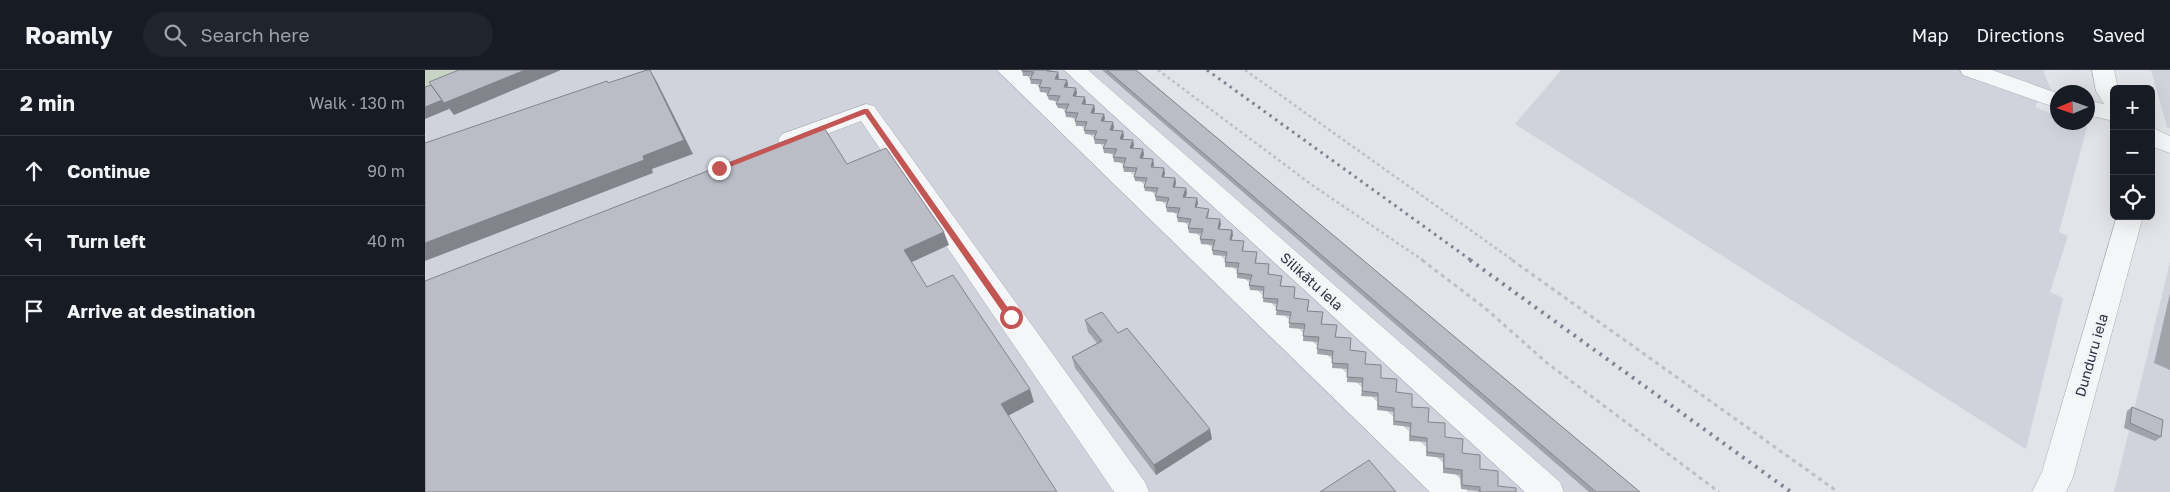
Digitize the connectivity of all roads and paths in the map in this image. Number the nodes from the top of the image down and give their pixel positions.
1 (1007, 70) edge
2 (1075, 70) edge
3 (1158, 70) edge
4 (1245, 70) edge
5 (1971, 70) edge
6 (2103, 70) edge
7 (2110, 95) edge
8 (2050, 98) edge
9 (2095, 109) edge
10 (2110, 113) edge
11 (765, 150) edge
12 (2129, 220) edge
13 (1133, 492) edge
14 (1452, 492) edge
15 (1548, 492) edge
16 (1719, 492) edge
17 (1838, 492) edge
18 (2048, 492) edge

1 - 14 street
2 - 15 street, Silikātu iela
3 - 16 path
4 - 17 path
5 - 8 street
6 - 7 street
9 - 10 street
11 - 13 street
12 - 18 street, Dunduru iela

